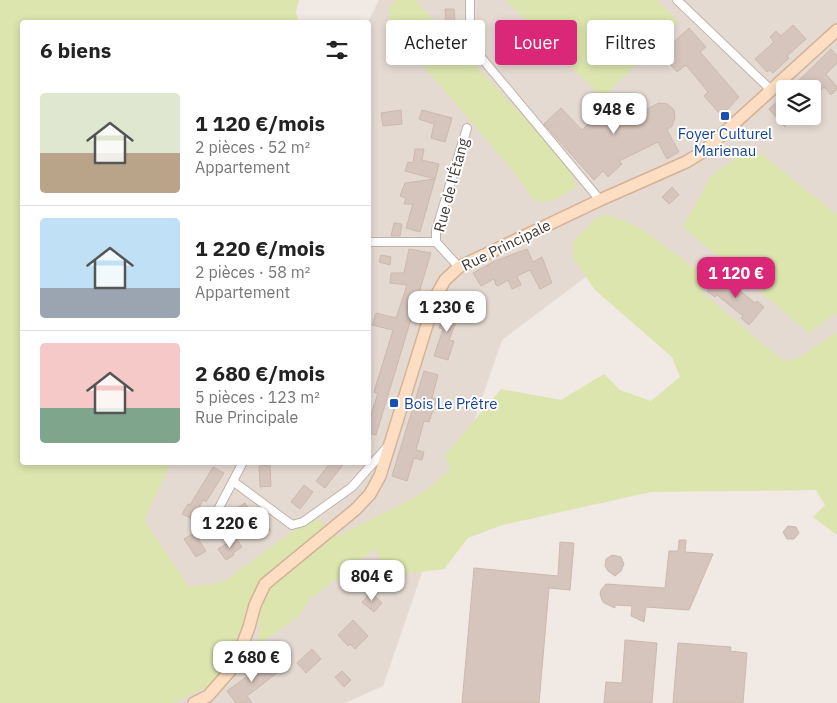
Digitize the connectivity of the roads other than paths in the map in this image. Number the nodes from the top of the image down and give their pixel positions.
1 (470, 0) edge
2 (677, 0) edge
3 (837, 30) edge
4 (771, 90) junction
5 (467, 128) dead end
6 (600, 200) junction
7 (371, 242) edge
8 (436, 242) junction
9 (459, 267) junction
10 (389, 445) junction
11 (242, 465) edge
12 (234, 482) junction
13 (216, 530) dead end
14 (194, 703) edge

1 - 6 street
2 - 4 street
3 - 4 main road, Rue Principale
4 - 6 main road, Rue Principale
5 - 8 street, Rue de l'Étang
6 - 9 main road, Rue Principale
7 - 8 street, Rue de l'Étang
8 - 9 street, Rue de l'Étang
9 - 10 main road, Rue Principale
10 - 12 street
10 - 14 main road, Rue Principale
11 - 12 street
12 - 13 street

